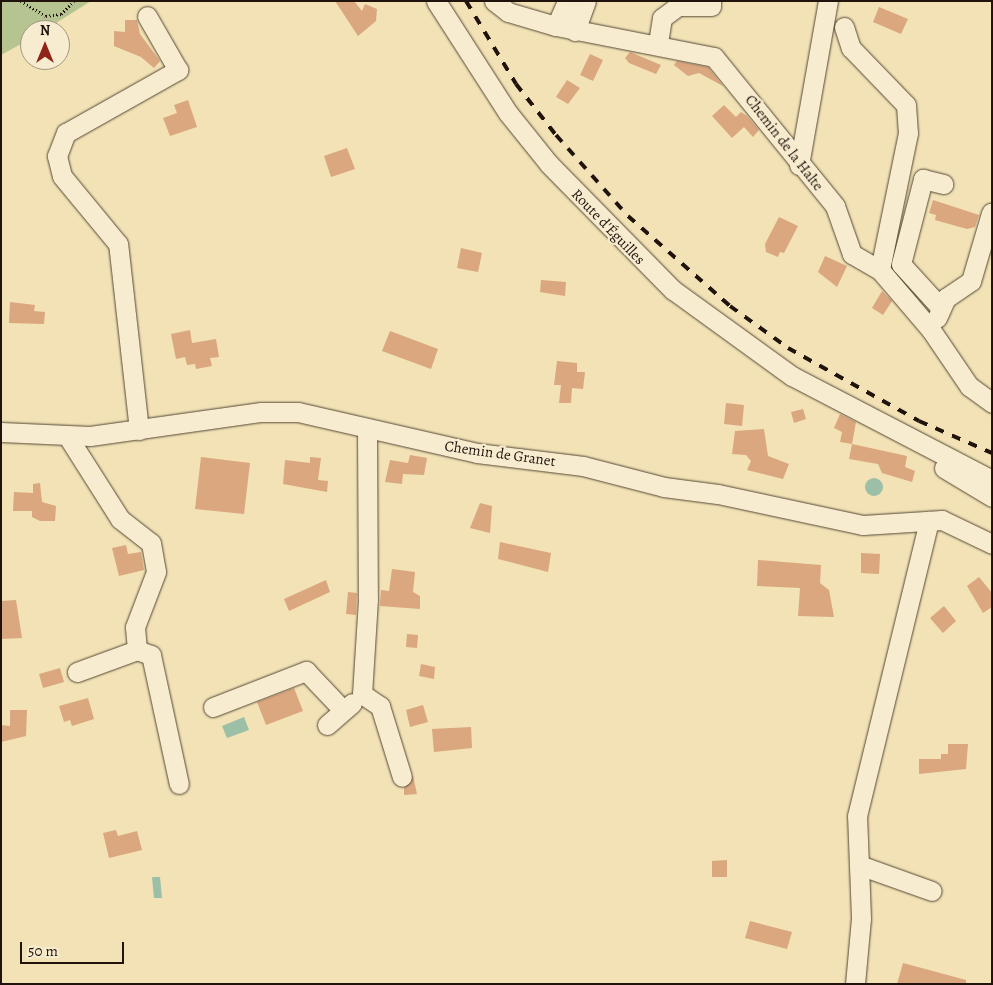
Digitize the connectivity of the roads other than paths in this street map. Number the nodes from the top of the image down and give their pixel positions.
1 (436, 1) edge
2 (494, 1) edge
3 (566, 1) edge
4 (586, 1) edge
5 (711, 1) edge
6 (828, 1) edge
7 (147, 16) dead end
8 (556, 26) junction
9 (844, 27) dead end
10 (574, 31) junction
11 (658, 43) junction
12 (799, 165) junction
13 (943, 184) dead end
14 (991, 213) edge
15 (880, 270) junction
16 (941, 308) junction
17 (931, 330) junction
18 (835, 400) junction
19 (992, 404) edge
20 (367, 428) junction
21 (138, 430) junction
22 (1, 432) edge
23 (68, 437) junction
24 (992, 480) edge
25 (992, 497) edge
26 (929, 521) junction
27 (992, 544) edge
28 (137, 650) junction
29 (77, 672) dead end
30 (362, 694) junction
31 (213, 707) dead end
32 (343, 710) junction
33 (327, 725) dead end
34 (402, 777) dead end
35 (179, 784) dead end
36 (858, 865) junction
37 (932, 891) dead end
38 (855, 984) edge

1 - 18 street, Route d'Éguilles
2 - 8 street, Chemin de la Halte
3 - 8 street
4 - 10 street
5 - 11 street
6 - 12 street
7 - 21 street
8 - 10 street, Chemin de la Halte
9 - 15 street
10 - 11 street, Chemin de la Halte
11 - 12 street, Chemin de la Halte
12 - 15 street, Chemin de la Halte
13 - 16 street
14 - 16 street
15 - 17 street, Chemin de la Halte
16 - 17 street
17 - 19 street, Chemin de la Halte
18 - 24 street, Route d'Éguilles
18 - 25 street, Route d'Éguilles
20 - 21 street, Chemin de Granet
20 - 26 street, Chemin de Granet
20 - 30 street
21 - 23 street, Chemin de Granet
22 - 23 street, Chemin de Granet
23 - 28 street
26 - 27 street, Chemin de Granet
26 - 36 street
28 - 29 street
28 - 35 street
30 - 32 street
30 - 34 street
31 - 32 street
32 - 33 street
36 - 37 street
36 - 38 street

